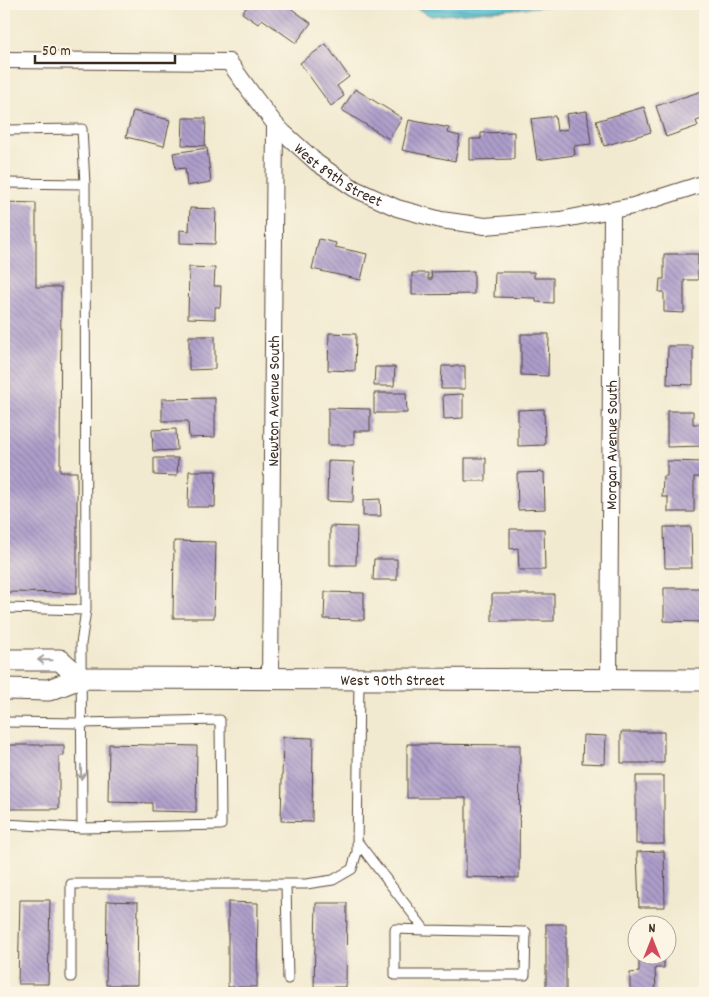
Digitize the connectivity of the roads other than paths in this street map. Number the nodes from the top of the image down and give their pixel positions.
1 (4, 60) edge
2 (275, 124) junction
3 (4, 130) edge
4 (705, 183) edge
5 (4, 184) edge
6 (85, 184) junction
7 (612, 211) junction
8 (4, 608) edge
9 (86, 610) junction
10 (4, 660) edge
11 (80, 678) junction
12 (270, 679) junction
13 (359, 679) junction
14 (609, 680) junction
15 (705, 680) edge
16 (4, 689) edge
17 (4, 722) edge
18 (81, 723) junction
19 (4, 824) edge
20 (82, 828) junction
21 (357, 841) junction
22 (286, 884) junction
23 (425, 930) junction
24 (71, 977) dead end
25 (288, 979) dead end

1 - 2 street, West 89th Street
2 - 7 street, West 89th Street
2 - 12 street, Newton Avenue South
3 - 6 lane
4 - 7 street, West 89th Street
5 - 6 lane
6 - 9 lane
7 - 14 street, Morgan Avenue South
8 - 9 lane
9 - 11 lane
11 -> 10 street
11 - 12 street, West 90th Street
11 - 16 street, West 90th Street
11 - 18 lane
12 - 13 street, West 90th Street
13 - 14 street, West 90th Street
13 - 21 lane
14 - 15 street, West 90th Street
17 - 18 lane
18 -> 20 lane
18 - 20 lane
19 - 20 lane
21 - 22 lane
21 - 23 lane
22 - 24 lane
22 - 25 lane
23 - 23 lane

